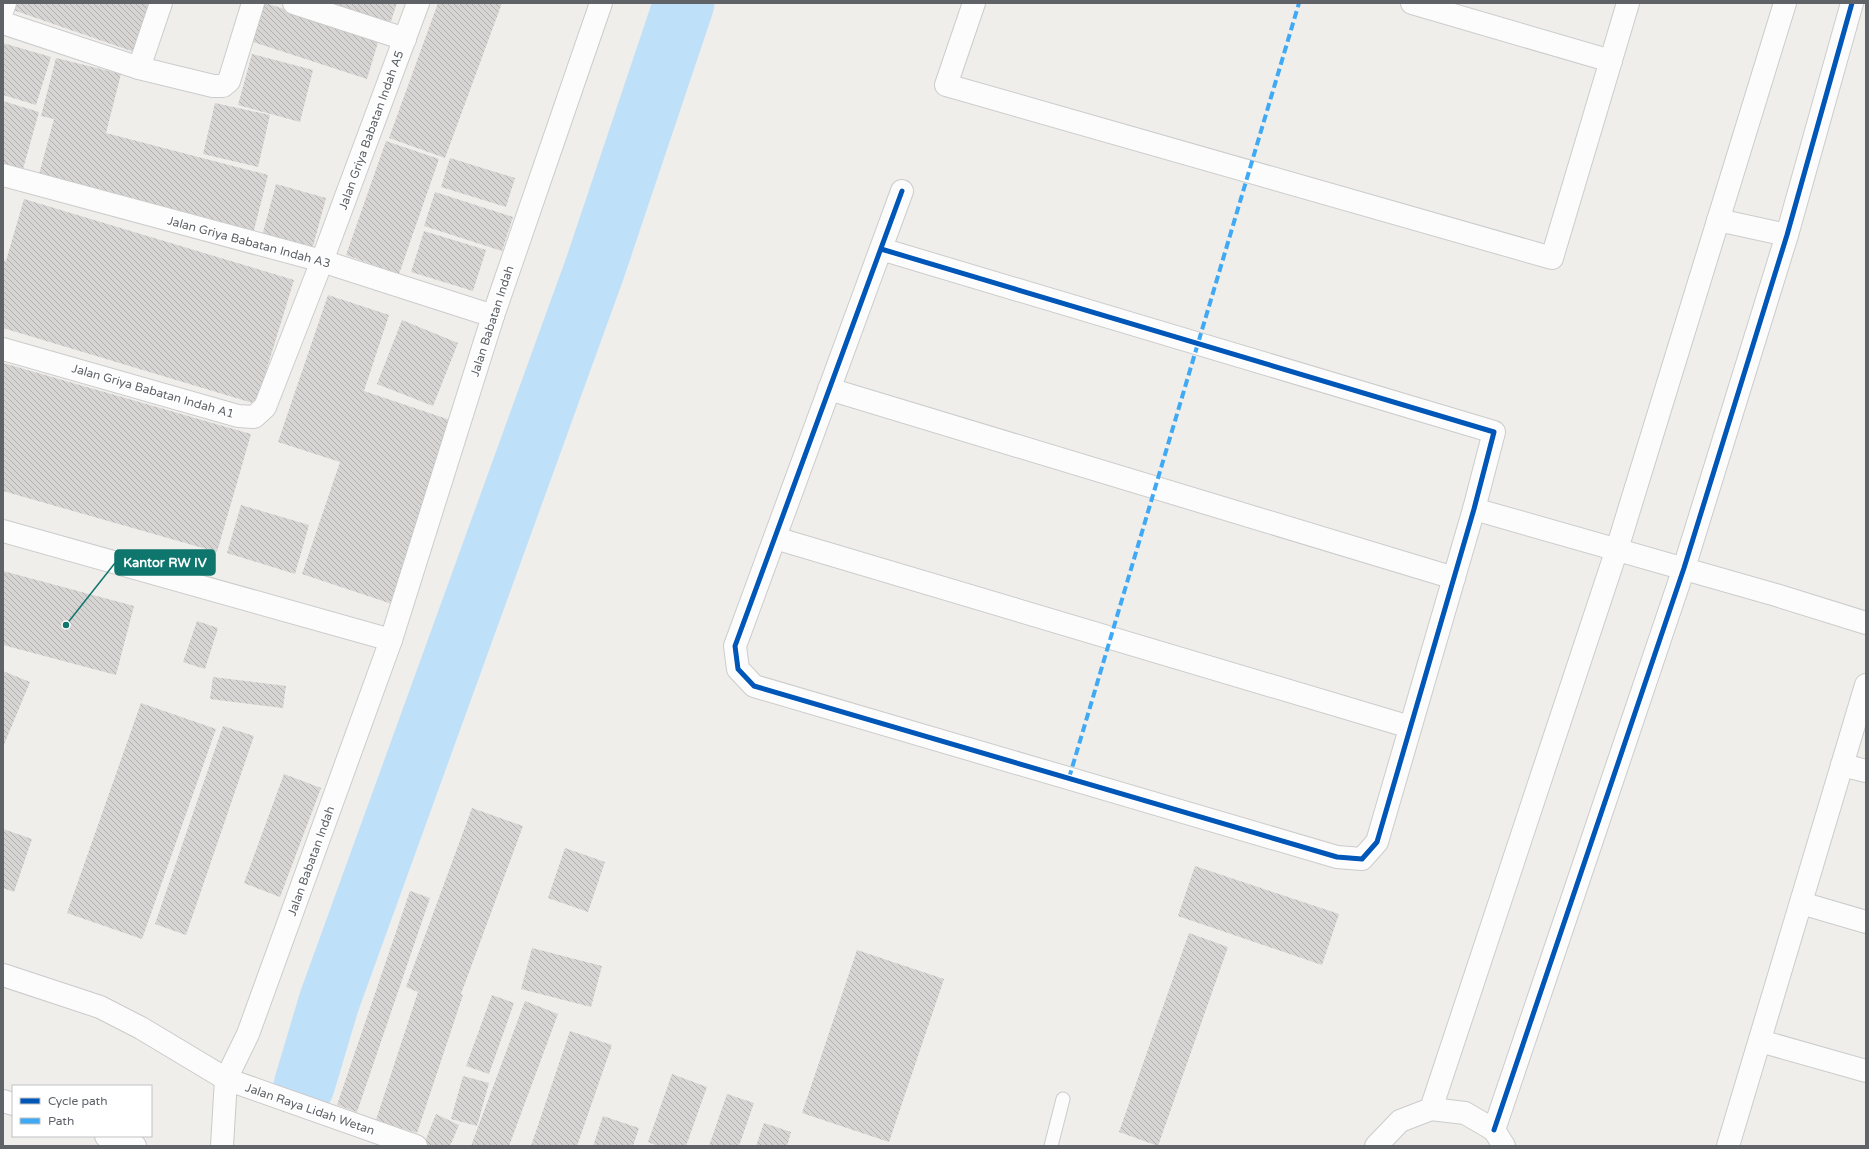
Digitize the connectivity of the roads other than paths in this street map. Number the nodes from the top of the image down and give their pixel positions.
1 (5, 3) edge
2 (161, 3) edge
3 (253, 3) edge
4 (294, 3) edge
5 (418, 3) edge
6 (601, 3) edge
7 (974, 3) edge
8 (1412, 3) edge
9 (1628, 3) edge
10 (1785, 3) edge
11 (1852, 3) edge
12 (3, 9) edge
13 (3, 24) edge
14 (405, 40) junction
15 (1611, 61) junction
16 (139, 68) junction
17 (3, 175) edge
18 (902, 191) dead end
19 (1718, 220) junction
20 (1787, 235) junction
21 (881, 249) junction
22 (322, 262) junction
23 (493, 316) junction
24 (3, 349) edge
25 (829, 389) junction
26 (1474, 509) junction
27 (3, 531) edge
28 (775, 538) junction
29 (1617, 549) junction
30 (1684, 568) junction
31 (1454, 578) junction
32 (1866, 623) edge
33 (391, 640) junction
34 (1866, 685) edge
35 (1410, 728) junction
36 (1842, 765) junction
37 (1866, 771) edge
38 (1801, 903) junction
39 (1866, 922) edge
40 (3, 975) edge
41 (1760, 1041) junction
42 (1866, 1071) edge
43 (226, 1079) junction
44 (1063, 1099) dead end
45 (1431, 1109) junction
46 (109, 1137) edge
47 (1499, 1138) edge
48 (135, 1146) edge
49 (222, 1146) edge
50 (416, 1146) edge
51 (1051, 1146) edge
52 (1376, 1146) edge
53 (1728, 1146) edge

1 - 12 street
2 - 16 street
3 - 16 street
4 - 14 street, Jalan Griya Babatan Indah A5
5 - 14 street
6 - 23 street, Jalan Babatan Indah
7 - 15 street
8 - 15 street
9 - 15 street
10 - 19 street
11 - 20 street
13 - 16 street
14 - 22 street, Jalan Griya Babatan Indah A5
17 - 22 street, Jalan Griya Babatan Indah A3
18 - 21 street
19 - 20 street
19 - 29 street
20 - 30 street
21 - 25 street
21 - 26 street
22 - 23 street, Jalan Griya Babatan Indah A3
22 - 24 street, Jalan Griya Babatan Indah A1
23 - 33 street, Jalan Babatan Indah
25 - 28 street
25 - 31 street
26 - 29 street
26 - 31 street
27 - 33 street
28 - 35 street
28 - 35 street
29 - 30 street
29 - 45 street
30 - 32 street
30 - 47 street
31 - 35 street
33 - 43 street, Jalan Babatan Indah
34 - 36 street
36 - 37 street
36 - 38 street
38 - 39 street
38 - 41 street
40 - 43 street, Jalan Raya Lidah Wetan
41 - 42 street
41 - 53 street
43 - 49 street
43 - 50 street, Jalan Raya Lidah Wetan
44 - 51 lane
45 - 47 street
45 - 52 street
46 - 48 street

